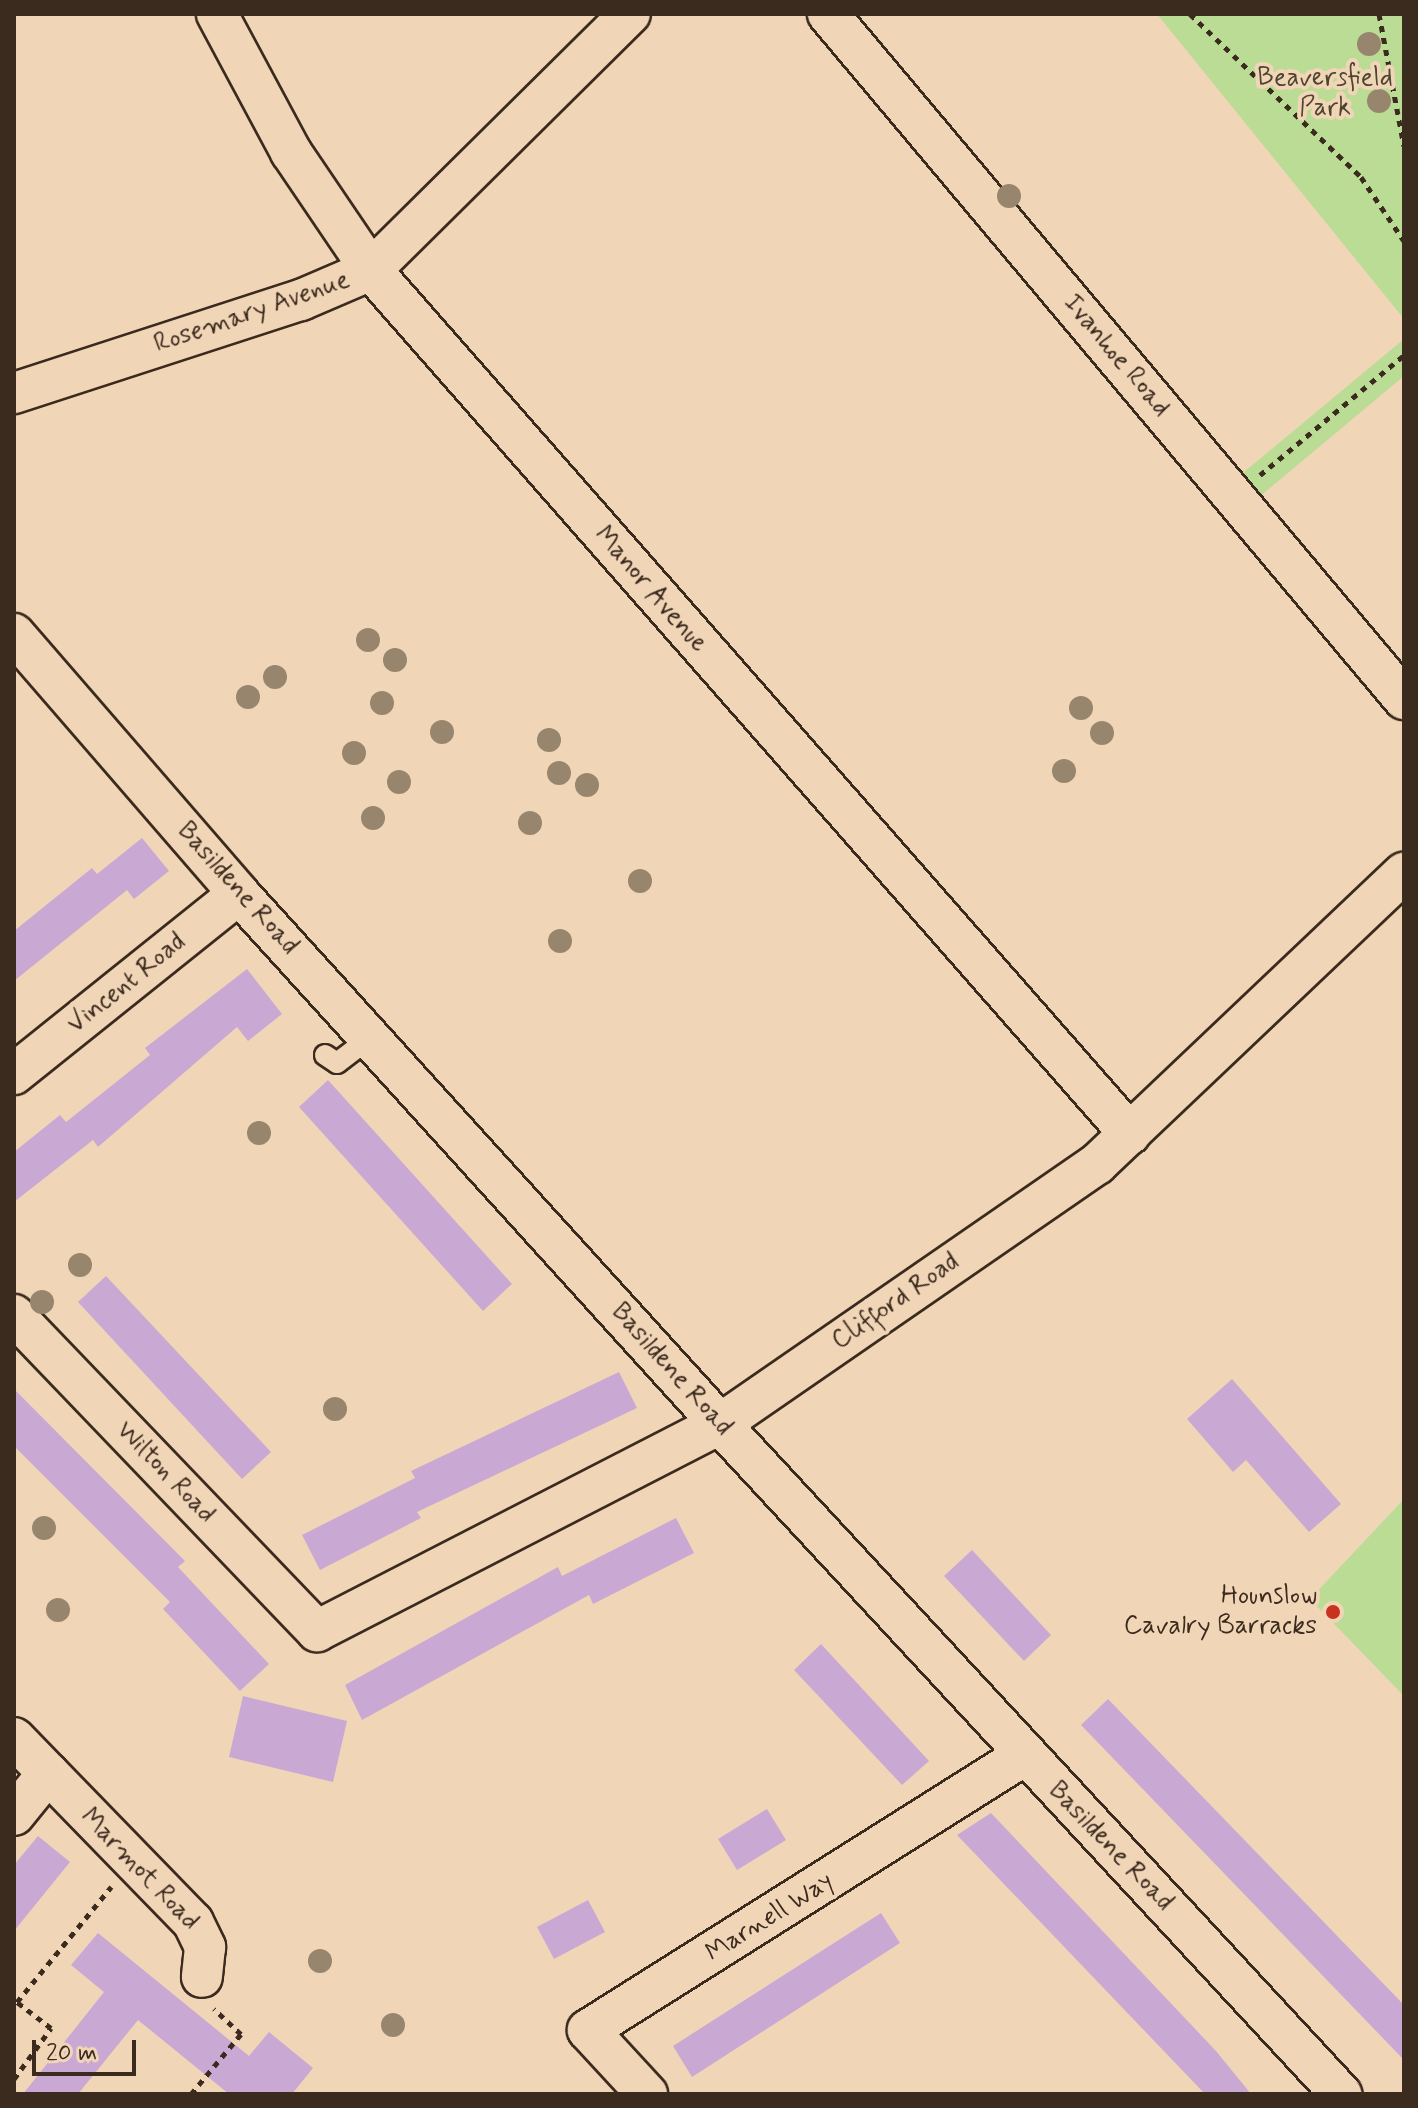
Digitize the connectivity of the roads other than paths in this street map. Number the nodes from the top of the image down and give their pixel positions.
1 (217, 14) edge
2 (630, 14) edge
3 (828, 14) edge
4 (371, 270) junction
5 (14, 393) edge
6 (14, 634) edge
7 (1404, 699) edge
8 (1404, 873) edge
9 (239, 894) junction
10 (371, 1037) junction
11 (325, 1055) dead end
12 (14, 1074) edge
13 (1130, 1134) junction
14 (14, 1315) edge
15 (720, 1424) junction
16 (317, 1631) joint
17 (14, 1738) edge
18 (1023, 1756) junction
19 (48, 1773) junction
20 (14, 1815) edge
21 (202, 1977) road end
22 (647, 2094) edge
23 (1341, 2094) edge

1 - 4 street, Manor Avenue
2 - 4 street, Rosemary Avenue
3 - 7 street, Ivanhoe Road
4 - 5 street, Rosemary Avenue
4 - 13 street, Manor Avenue
6 - 9 street, Basildene Road
8 - 13 street, Clifford Road
9 - 10 street, Basildene Road
9 - 12 street, Vincent Road
10 - 11 lane
10 - 15 street, Basildene Road
13 - 15 street, Clifford Road
14 - 16 street, Wilton Road
15 - 16 street, Clifford Road
15 - 18 street, Basildene Road
17 - 19 street, Marmot Road
18 - 22 street, Marnell Way
18 - 23 street, Basildene Road
19 - 20 street
19 - 21 street, Marmot Road

